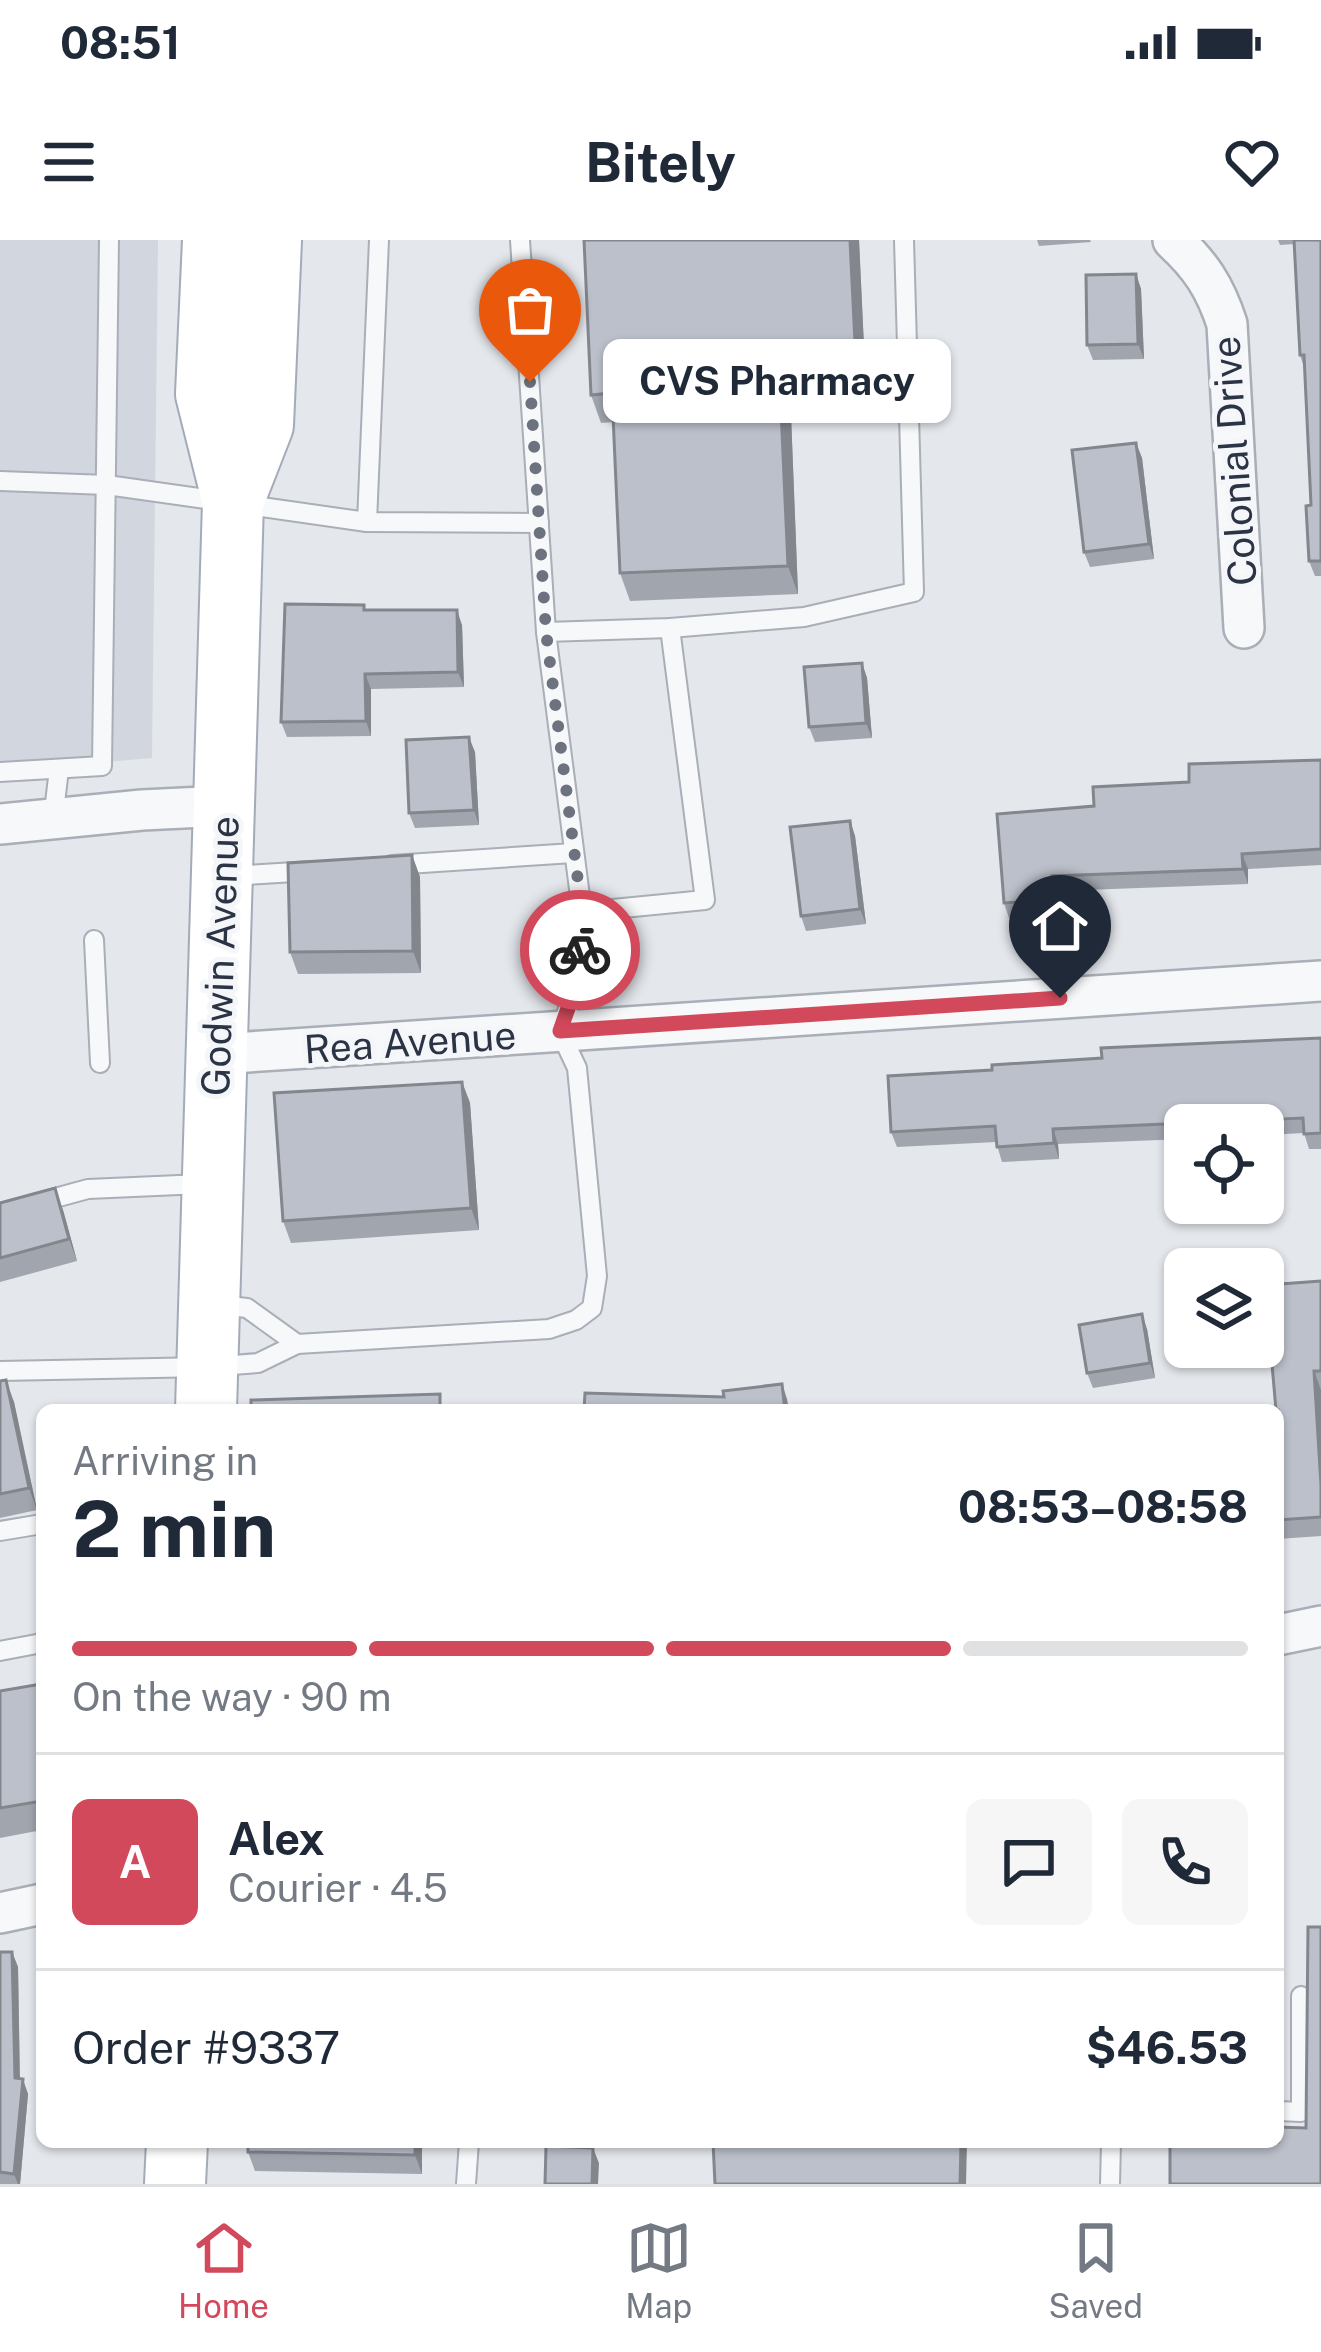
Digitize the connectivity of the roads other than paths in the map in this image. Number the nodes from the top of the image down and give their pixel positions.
1 (110, 240) edge
2 (213, 240) edge
3 (271, 240) edge
4 (379, 240) edge
5 (520, 240) edge
6 (904, 240) edge
7 (1173, 240) edge
8 (0, 481) edge
9 (107, 485) junction
10 (233, 502) junction
11 (368, 522) junction
12 (539, 524) junction
13 (670, 628) junction
14 (1244, 628) dead end
15 (546, 632) junction
16 (59, 769) junction
17 (0, 772) edge
18 (224, 806) junction
19 (52, 820) junction
20 (0, 824) edge
21 (573, 853) junction
22 (372, 867) edge
23 (327, 870) edge
24 (224, 877) junction
25 (582, 912) junction
26 (94, 940) dead end
27 (1321, 981) edge
28 (560, 1031) junction
29 (218, 1054) junction
30 (100, 1063) dead end
31 (213, 1184) junction
32 (0, 1213) edge
33 (209, 1303) junction
34 (297, 1345) junction
35 (0, 1371) edge
36 (206, 1388) edge
37 (36, 1525) edge
38 (0, 1531) edge
39 (1321, 1626) edge
40 (1284, 1634) edge
41 (36, 1644) edge
42 (0, 1651) edge
43 (36, 1905) edge
44 (0, 1913) edge
45 (1301, 1996) dead end
46 (1284, 2111) edge
47 (177, 2148) edge
48 (469, 2148) edge
49 (1111, 2148) edge
50 (175, 2184) edge
51 (466, 2184) edge
52 (1110, 2184) edge

1 - 9 lane
2 - 10 main road, Godwin Avenue
3 - 10 main road, Godwin Avenue
4 - 11 lane
5 - 12 lane
6 - 13 lane
7 - 14 street, Colonial Drive
8 - 9 lane
9 - 10 lane
9 - 16 lane
10 - 11 lane
10 - 18 main road, Godwin Avenue
11 - 12 lane
12 - 15 lane
13 - 15 lane
13 - 25 lane
15 - 21 lane
16 - 17 lane
16 - 19 lane
18 - 19 street
18 - 24 main road, Godwin Avenue
19 - 20 street
21 - 22 lane
21 - 25 lane
23 - 24 lane
24 - 29 main road, Godwin Avenue
25 - 28 lane
26 - 30 lane
27 - 28 street, Rea Avenue
28 - 29 street, Rea Avenue
28 - 34 lane
29 - 31 main road, Godwin Avenue
31 - 32 lane
31 - 33 main road, Godwin Avenue
33 - 34 lane
33 - 36 main road, Godwin Avenue
34 - 36 lane
35 - 36 lane
37 - 38 lane
39 - 40 street
41 - 42 lane
43 - 44 street
45 - 46 lane
47 - 50 main road
48 - 51 lane
49 - 52 lane

